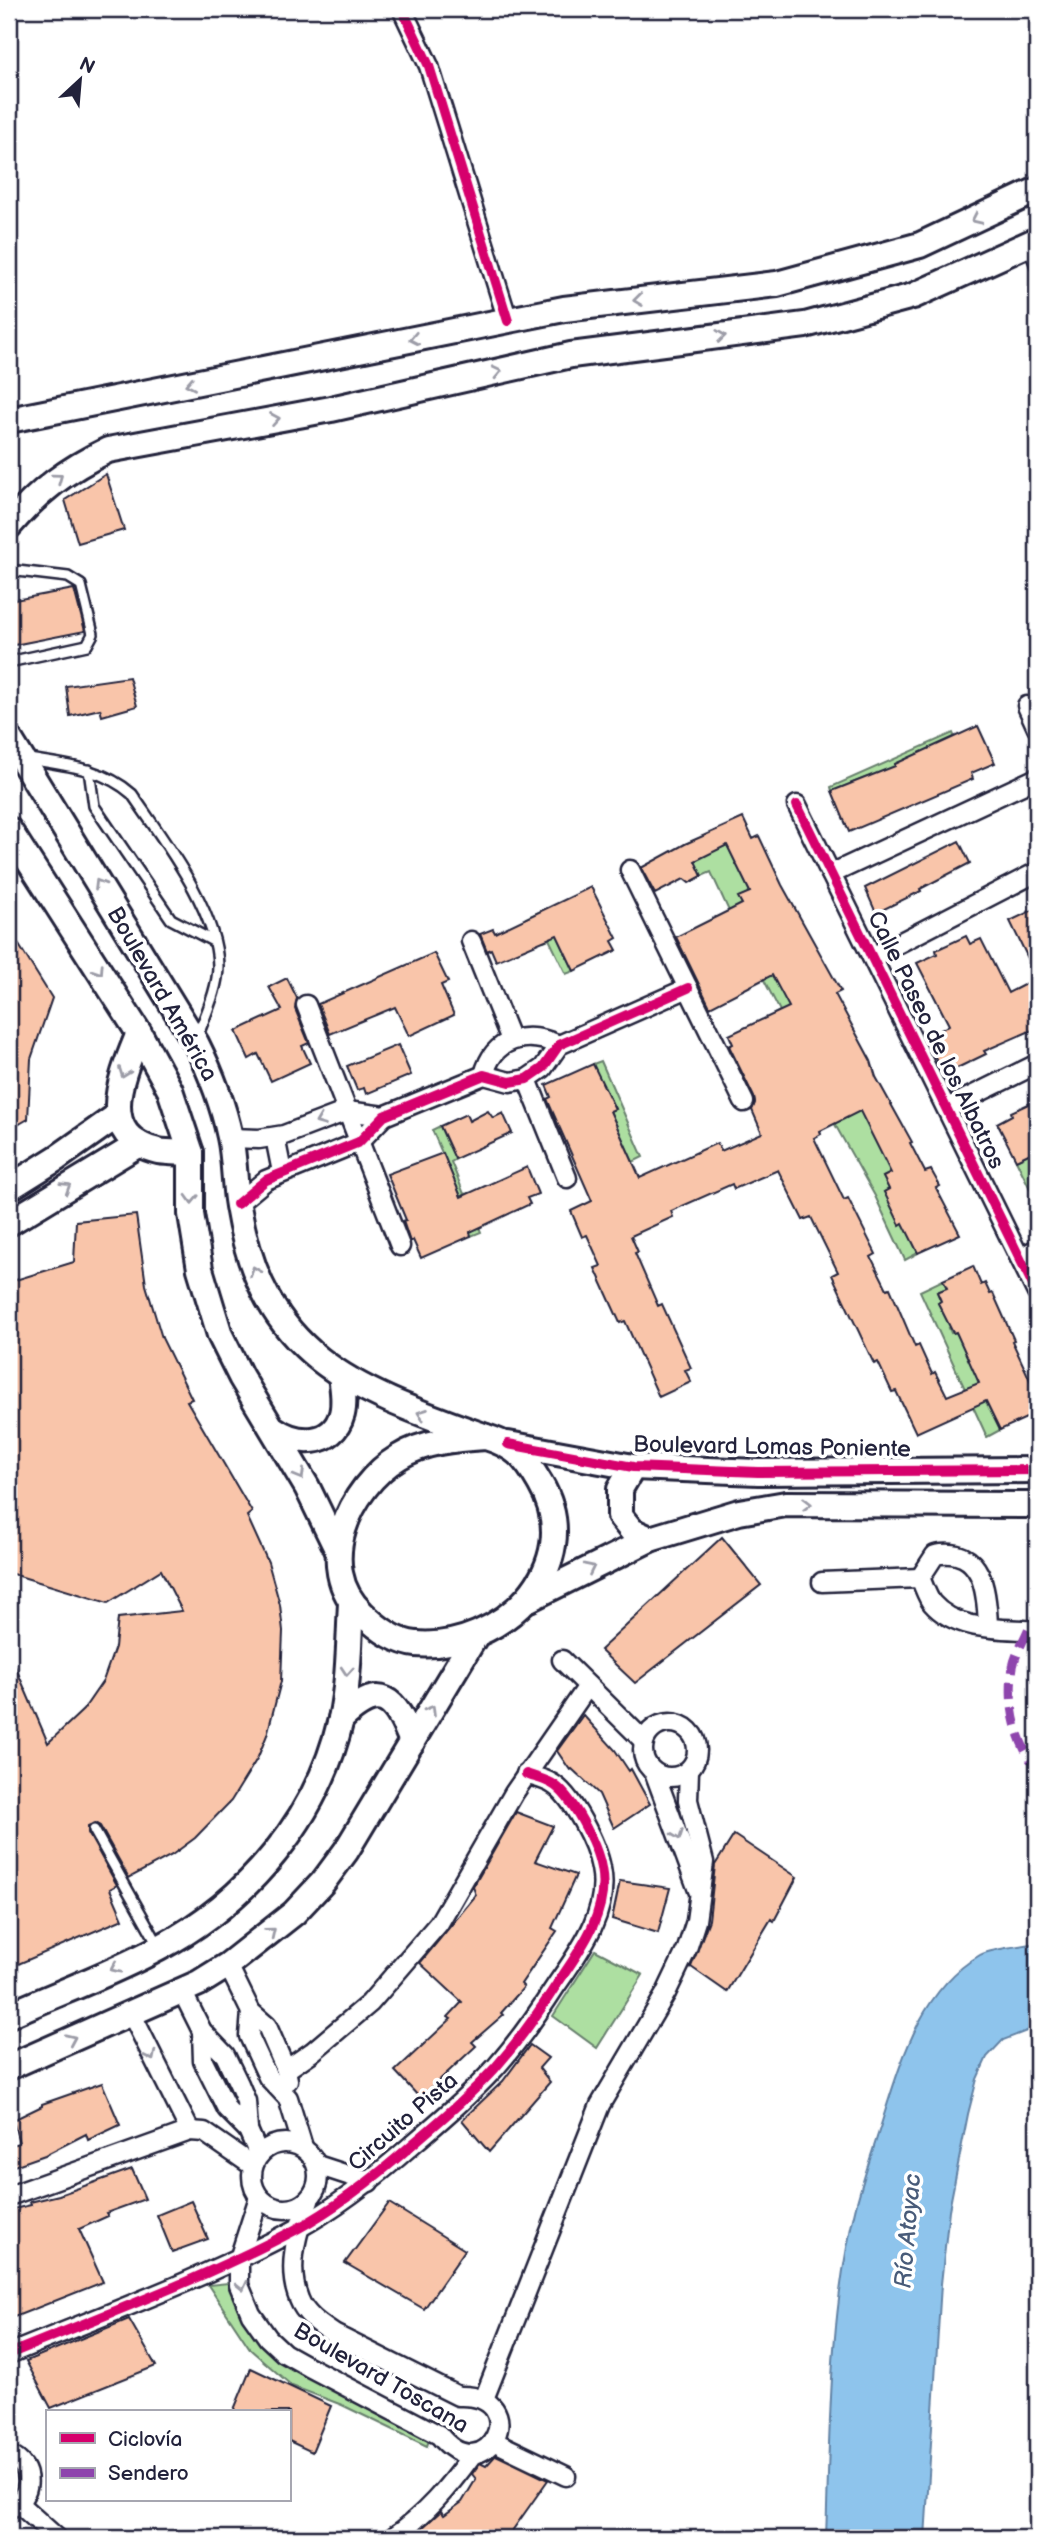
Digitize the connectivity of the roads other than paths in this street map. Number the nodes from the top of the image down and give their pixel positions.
1 (402, 9) edge
2 (1037, 190) edge
3 (1032, 242) edge
4 (1037, 269) edge
5 (508, 321) junction
6 (9, 420) edge
7 (9, 526) edge
8 (9, 570) edge
9 (9, 662) edge
10 (1027, 706) dead end
11 (1037, 728) edge
12 (15, 748) edge
13 (89, 770) junction
14 (1037, 778) edge
15 (797, 805) dead end
16 (9, 830) edge
17 (17, 859) edge
18 (631, 870) dead end
19 (1037, 872) edge
20 (831, 874) junction
21 (213, 941) junction
22 (471, 941) dead end
23 (872, 957) junction
24 (688, 988) junction
25 (306, 1005) dead end
26 (139, 1033) junction
27 (511, 1040) junction
28 (195, 1043) junction
29 (559, 1045) junction
30 (1037, 1063) edge
31 (484, 1075) junction
32 (527, 1079) junction
33 (744, 1102) dead end
34 (947, 1108) junction
35 (347, 1111) junction
36 (118, 1115) junction
37 (384, 1116) junction
38 (275, 1137) junction
39 (230, 1138) junction
40 (359, 1142) junction
41 (139, 1144) junction
42 (191, 1153) junction
43 (282, 1172) junction
44 (567, 1178) dead end
45 (9, 1188) edge
46 (237, 1204) junction
47 (9, 1223) edge
48 (400, 1246) dead end
49 (1037, 1249) edge
50 (1020, 1258) junction
51 (1037, 1293) edge
52 (341, 1376) junction
53 (274, 1429) junction
54 (497, 1441) junction
55 (633, 1467) junction
56 (1037, 1470) edge
57 (1037, 1505) edge
58 (650, 1539) junction
59 (338, 1551) junction
60 (920, 1578) junction
61 (822, 1582) dead end
62 (529, 1599) junction
63 (351, 1603) junction
64 (988, 1627) junction
65 (1037, 1631) edge
66 (476, 1635) junction
67 (562, 1660) dead end
68 (588, 1686) junction
69 (341, 1719) junction
70 (643, 1741) junction
71 (412, 1742) junction
72 (689, 1770) junction
73 (526, 1774) junction
74 (655, 1774) junction
75 (94, 1830) dead end
76 (700, 1897) junction
77 (159, 1948) junction
78 (228, 1965) junction
79 (182, 1991) junction
80 (251, 2012) junction
81 (131, 2014) junction
82 (9, 2015) edge
83 (9, 2067) edge
84 (286, 2070) junction
85 (288, 2098) junction
86 (190, 2131) junction
87 (303, 2147) junction
88 (256, 2161) junction
89 (317, 2165) junction
90 (369, 2182) junction
91 (9, 2196) edge
92 (259, 2197) junction
93 (309, 2201) junction
94 (297, 2229) junction
95 (239, 2259) junction
96 (9, 2354) edge
97 (484, 2399) junction
98 (492, 2441) junction
99 (9, 2455) edge
100 (472, 2455) junction
101 (566, 2476) dead end
102 (14, 2507) edge
103 (57, 2538) edge
104 (392, 2538) edge

1 - 5 street
2 -> 5 main road
3 - 4 lane
7 -> 3 main road
5 -> 6 main road
8 - 9 lane
10 - 11 street
12 - 13 lane
28 -> 12 main road, Boulevard América
13 - 21 lane
13 - 21 lane
14 - 20 street
15 - 20 street, Calle Paseo de los Albatros
16 - 17 main road, Boulevard América
17 -> 26 main road, Boulevard América
18 - 24 street
19 - 23 street
20 - 23 street, Calle Paseo de los Albatros
21 - 28 lane
22 - 27 street
23 - 34 street, Calle Paseo de los Albatros
24 - 29 street
24 - 33 street
25 - 35 street
26 -> 36 main road
26 - 42 main road, Boulevard América
27 - 29 street
27 - 31 street
28 - 39 main road, Boulevard América
29 - 32 street
30 - 34 street
31 - 32 street
31 - 37 street
32 - 44 street
34 - 50 street, Calle Paseo de los Albatros
35 - 37 street
35 -> 38 street
35 - 40 street
36 - 41 main road
36 - 45 main road
37 - 40 street
38 - 39 street
38 - 43 street
39 - 46 main road, Boulevard América
40 - 43 street
40 - 48 street
41 - 42 main road
47 -> 41 main road
42 -> 53 main road, Boulevard América
43 - 46 street
52 -> 46 main road, Boulevard América
49 - 50 street
50 - 51 street, Calle Paseo de los Albatros
52 - 53 main road
54 -> 52 main road, Boulevard América
53 -> 59 main road, Boulevard América
54 - 55 main road, Boulevard Lomas Poniente
54 - 59 main road
54 - 62 main road
55 - 56 main road, Boulevard Lomas Poniente
55 - 58 main road
58 -> 57 main road
62 -> 58 main road
59 - 63 main road
60 - 61 street
60 - 64 street
60 - 64 street
62 - 66 main road
63 - 66 main road
63 -> 69 main road
64 - 65 street
71 -> 66 main road
67 - 68 street
68 - 70 street
68 - 73 street
69 - 71 main road
69 - 77 main road
70 - 72 street
70 - 74 street
78 -> 71 main road
72 - 74 street
72 - 76 street
73 - 84 street
73 - 90 street, Circuito Pista
74 -> 76 street
75 - 77 lane
76 - 97 street
77 -> 82 main road
78 - 79 main road
78 - 80 street
79 - 81 main road
79 - 88 street
80 - 84 street
80 - 85 street
83 -> 81 main road
81 -> 86 street
84 - 85 street
85 - 87 street
86 - 88 street
86 - 91 street
87 - 88 street
87 - 89 street
88 - 92 street
89 - 90 street
89 - 93 street
90 - 94 street, Circuito Pista
92 - 93 street
92 - 95 street, Boulevard Toscana
93 - 94 street, Boulevard Toscana
94 - 95 street, Circuito Pista
94 - 97 street, Boulevard Toscana
95 - 96 street, Circuito Pista
95 -> 100 street, Boulevard Toscana
97 - 98 street, Boulevard Toscana
98 - 100 street, Boulevard Toscana
98 - 101 street, Boulevard Toscana
99 - 102 street
100 - 104 street
102 - 103 street

